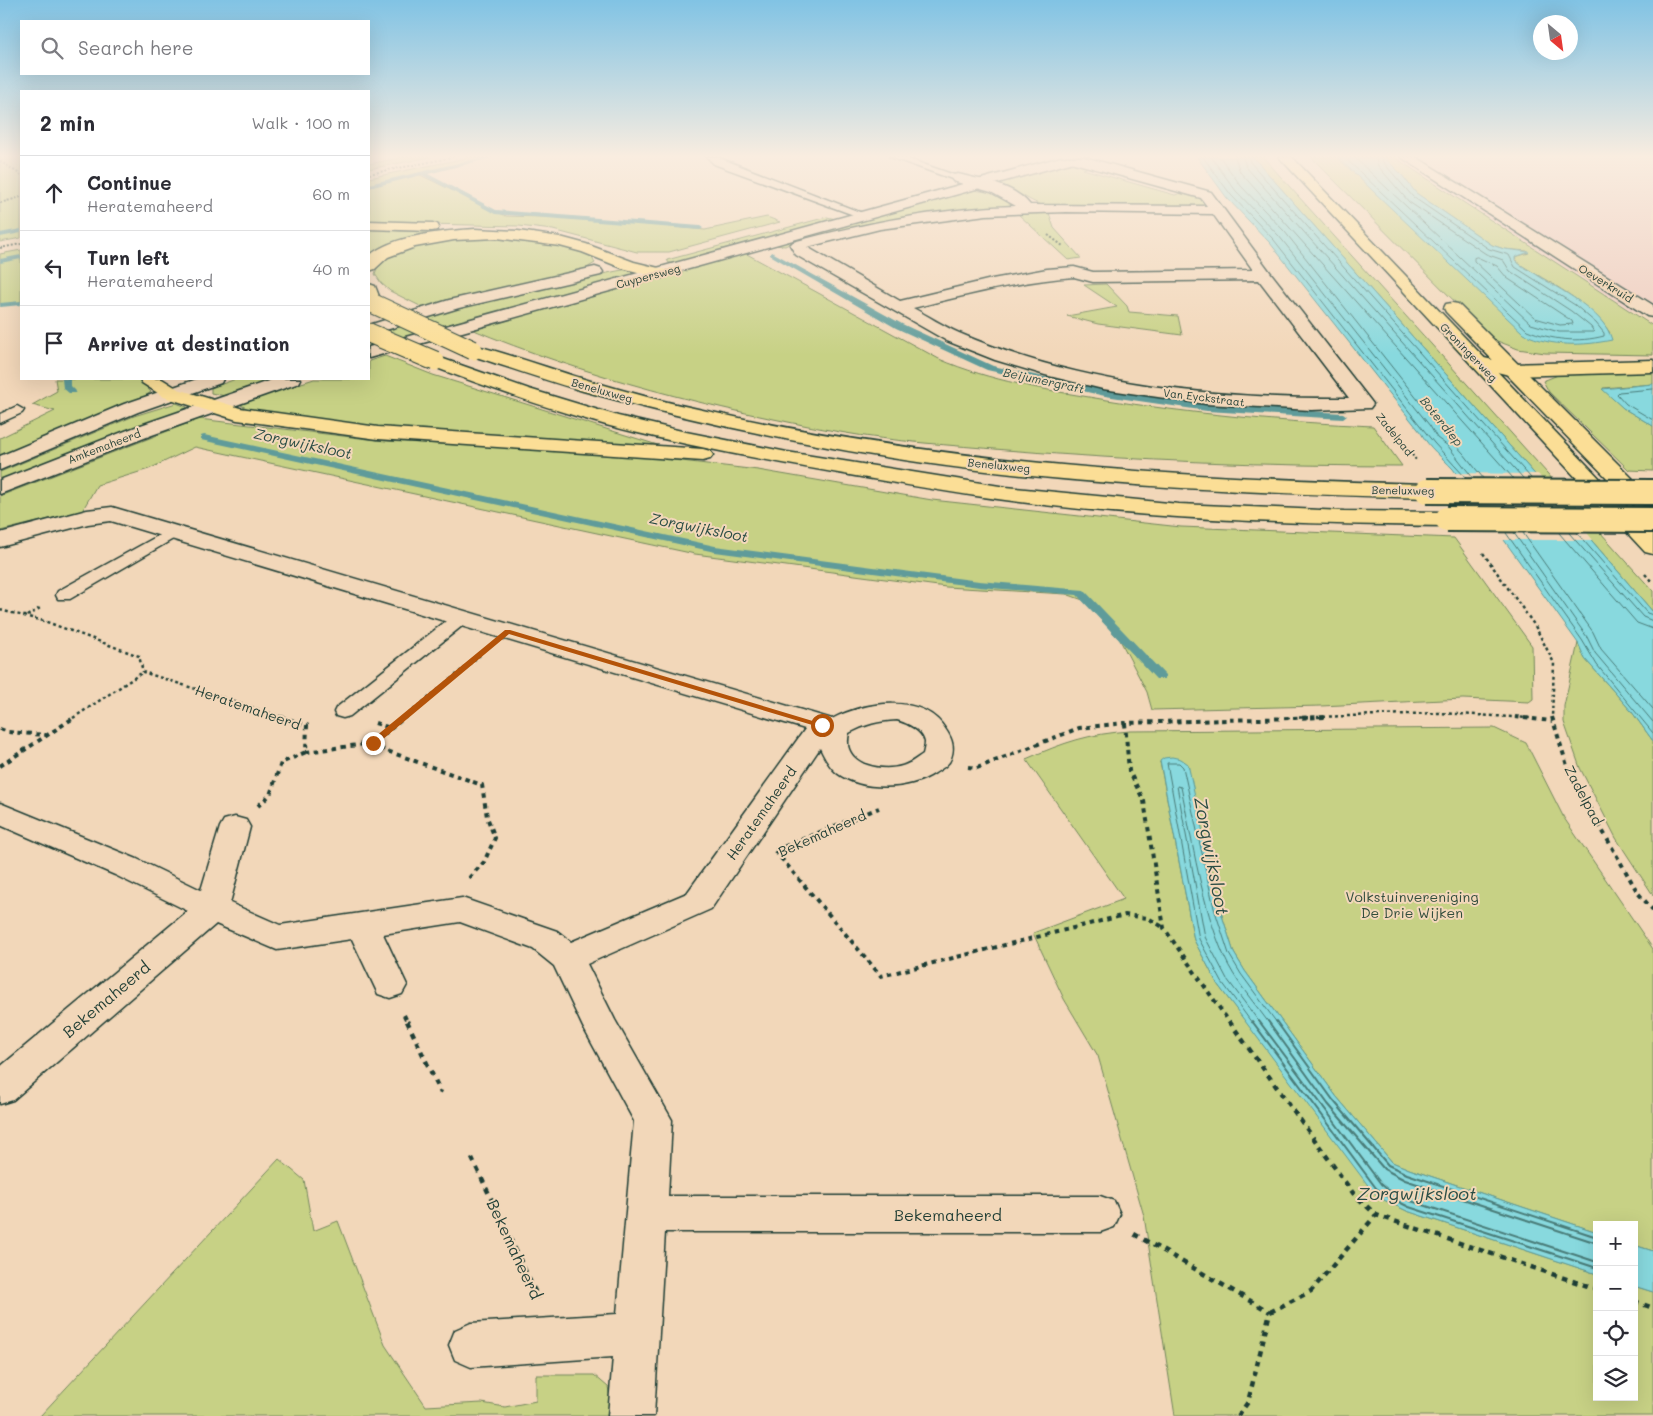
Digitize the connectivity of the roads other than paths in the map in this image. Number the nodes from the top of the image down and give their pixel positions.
1 (789, 223) edge
2 (839, 223) edge
3 (892, 223) edge
4 (1226, 223) edge
5 (1347, 223) edge
6 (1512, 223) edge
7 (370, 225) edge
8 (646, 260) junction
9 (370, 265) edge
10 (628, 265) junction
11 (661, 273) junction
12 (1264, 275) junction
13 (370, 298) edge
14 (1442, 298) dead end
15 (897, 307) junction
16 (1653, 312) edge
17 (370, 331) edge
18 (370, 331) edge
19 (370, 353) edge
20 (1653, 360) edge
21 (1478, 362) junction
22 (1507, 364) junction
23 (1653, 366) edge
24 (151, 380) edge
25 (211, 380) edge
26 (289, 380) edge
27 (172, 393) junction
28 (210, 406) junction
29 (18, 410) dead end
30 (0, 419) edge
31 (787, 458) junction
32 (0, 464) edge
33 (0, 488) edge
34 (1653, 492) edge
35 (1653, 512) edge
36 (1653, 520) edge
37 (174, 532) junction
38 (0, 540) edge
39 (1653, 546) edge
40 (64, 594) dead end
41 (461, 618) junction
42 (343, 712) dead end
43 (829, 727) junction
44 (0, 813) edge
45 (235, 827) road end
46 (212, 909) junction
47 (363, 926) junction
48 (567, 958) junction
49 (390, 985) road end
50 (0, 1089) edge
51 (647, 1214) junction
52 (1100, 1214) road end
53 (638, 1334) junction
54 (471, 1345) dead end
55 (632, 1416) edge

1 - 8 street, Cuypersweg
2 - 11 street, Cuypersweg
3 - 15 street, Van Eyckstraat
4 - 12 street
5 - 21 main road, Groningerweg
6 - 16 street, Oeverkruid
7 - 8 main road
8 - 10 street, Cuypersweg
8 - 11 main road
9 - 10 main road
10 - 11 main road
10 - 17 street, Cuypersweg
11 - 19 street, Cuypersweg
12 - 15 street
12 - 15 street, Van Eyckstraat
13 - 34 main road, Beneluxweg, bridge
14 - 22 main road, Groningerweg
18 - 31 main road, Beneluxweg, bridge
20 - 22 main road
21 - 22 main road
21 - 39 main road, Groningerweg
22 - 23 main road
22 - 35 main road, Groningerweg
24 - 27 main road
25 - 27 street
26 - 28 street
27 - 28 main road
27 - 32 street, Amkemaheerd
28 - 31 main road
28 - 33 street, Amkemaheerd
29 - 30 lane
31 - 36 main road, Beneluxweg, bridge
37 - 38 street
37 - 40 lane
37 - 41 street
41 - 42 lane
41 - 43 street
43 - 43 street, Heratemaheerd
43 - 48 street, Heratemaheerd
44 - 46 street
45 - 46 street
46 - 47 street
46 - 50 street, Bekemaheerd
47 - 48 street
47 - 49 street
48 - 51 street
51 - 52 street, Bekemaheerd
51 - 53 street
53 - 54 street
53 - 55 street

